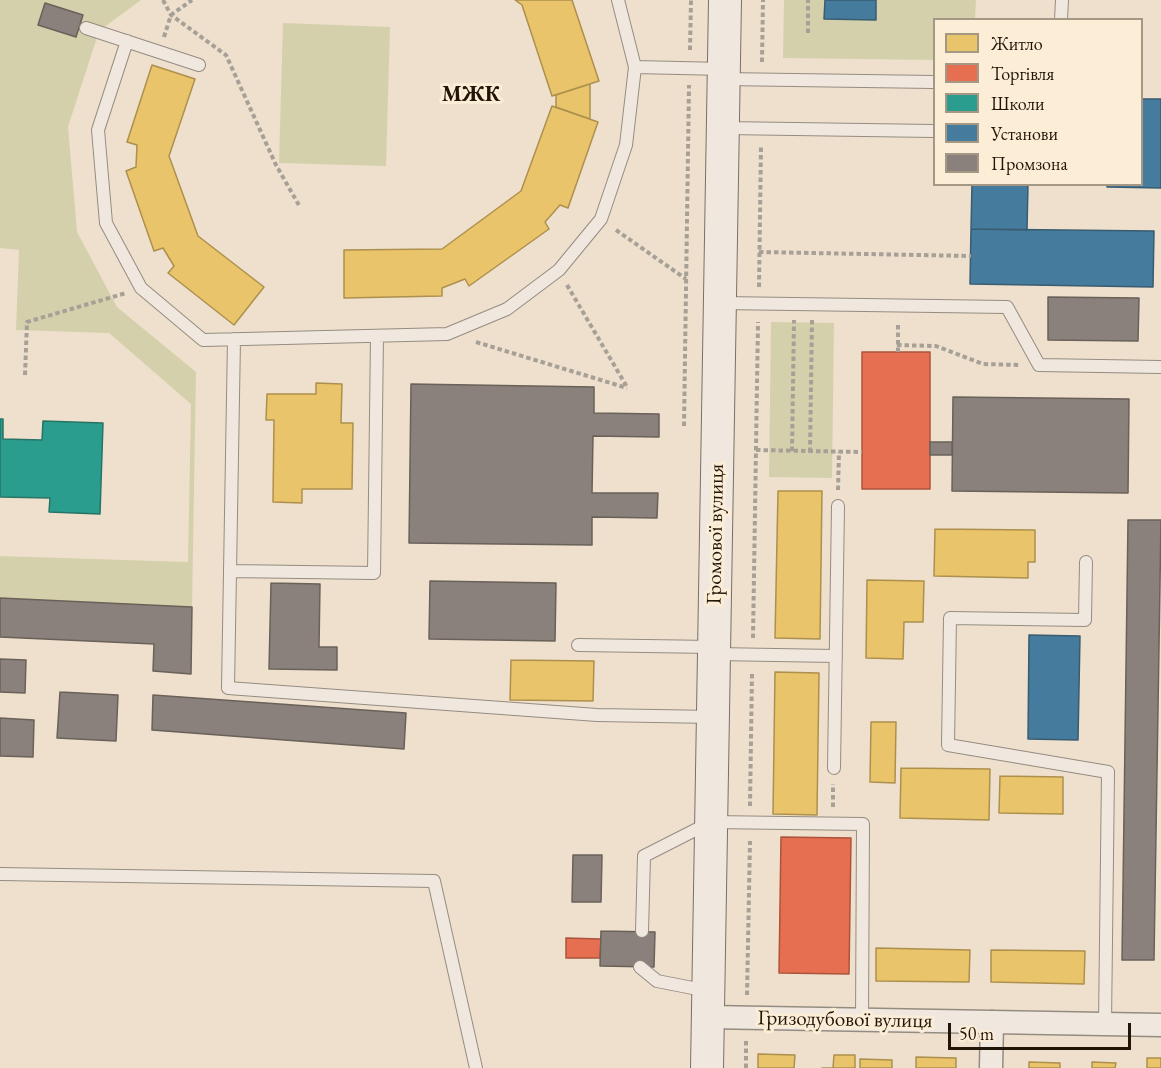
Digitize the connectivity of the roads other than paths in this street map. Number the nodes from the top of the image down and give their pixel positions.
1 (618, 0) edge
2 (725, 0) edge
3 (1062, 0) edge
4 (1061, 18) edge
5 (86, 28) dead end
6 (127, 41) junction
7 (199, 65) dead end
8 (635, 67) junction
9 (724, 74) junction
10 (933, 82) edge
11 (723, 128) junction
12 (933, 131) edge
13 (720, 303) junction
14 (378, 336) junction
15 (234, 339) junction
16 (1161, 367) edge
17 (838, 506) road end
18 (1086, 561) dead end
19 (230, 571) junction
20 (578, 645) dead end
21 (714, 650) junction
22 (836, 656) junction
23 (713, 717) junction
24 (834, 768) road end
25 (711, 822) junction
26 (0, 874) edge
27 (642, 931) dead end
28 (640, 966) dead end
29 (708, 1005) junction
30 (862, 1020) junction
31 (992, 1022) junction
32 (1105, 1024) junction
33 (1161, 1025) edge
34 (476, 1068) edge
35 (707, 1068) edge
36 (991, 1068) edge

1 - 8 lane
2 - 9 street, Громової вулиця
3 - 4 lane
5 - 6 lane
6 - 7 lane
6 - 15 lane
8 - 9 lane
8 - 14 lane
9 - 10 lane
9 - 11 street, Громової вулиця
11 - 12 lane
11 - 13 street, Громової вулиця
13 - 16 lane
13 - 21 street, Громової вулиця
14 - 15 lane
14 - 19 lane
15 - 19 lane
17 - 22 lane
18 - 32 lane
19 - 23 lane
20 - 21 lane
21 - 22 lane
21 - 23 street, Громової вулиця
22 - 24 lane
23 - 25 street, Громової вулиця
25 - 27 lane
25 - 29 street, Громової вулиця
25 - 30 lane
26 - 34 lane
28 - 29 lane
29 - 30 street, Гризодубової вулиця
29 - 35 street, Громової вулиця
30 - 31 street, Гризодубової вулиця
31 - 32 street, Гризодубової вулиця
31 - 36 street
32 - 33 street, Гризодубової вулиця

